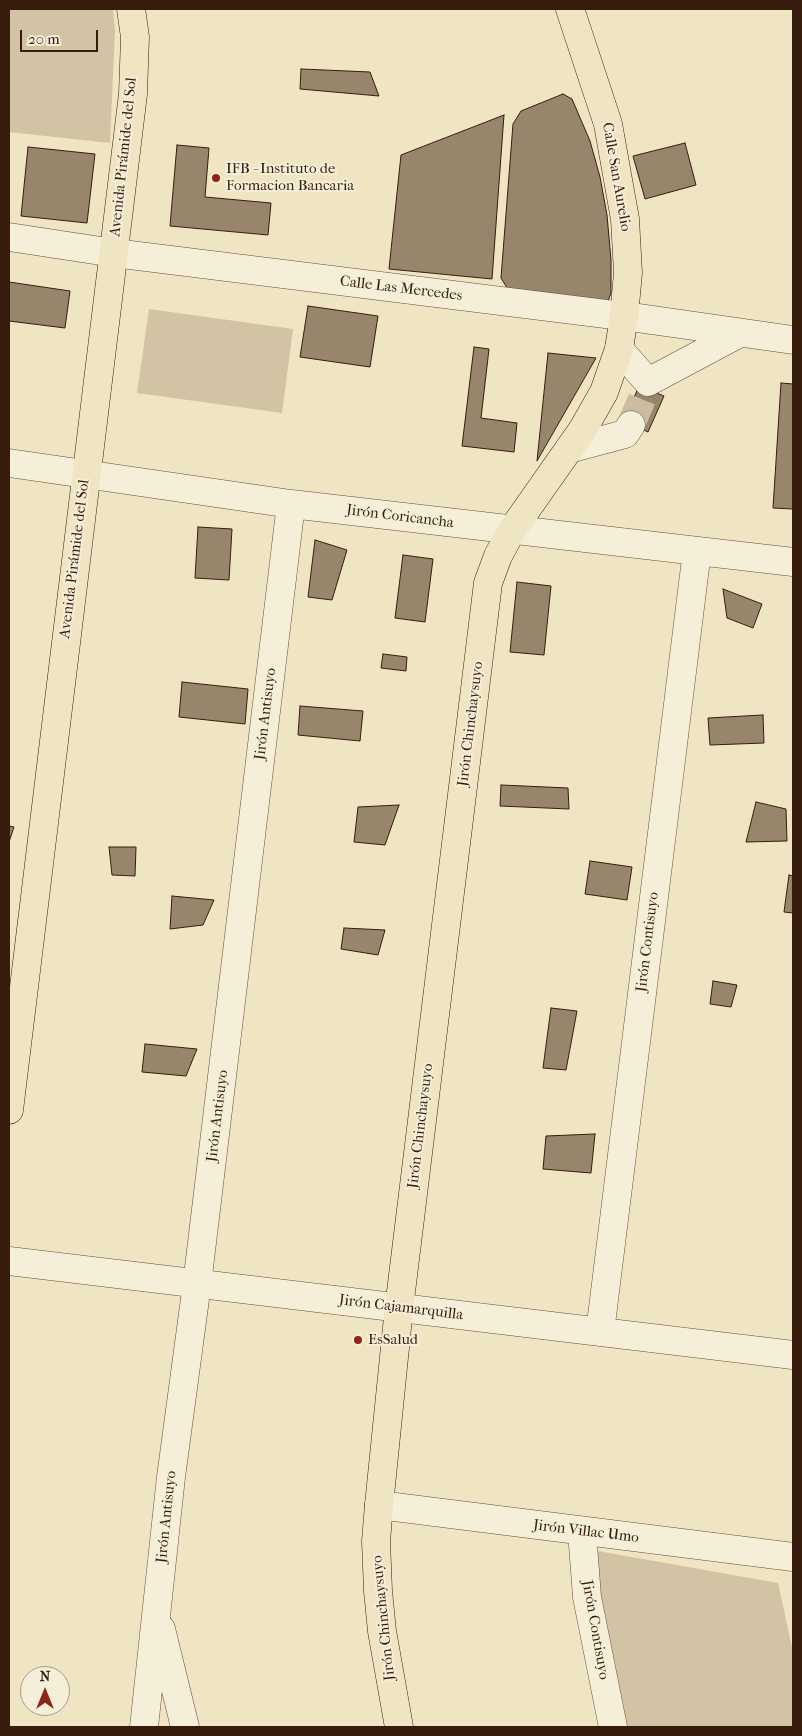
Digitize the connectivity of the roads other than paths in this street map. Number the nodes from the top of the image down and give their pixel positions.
1 (131, 9) edge
2 (570, 9) edge
3 (9, 237) edge
4 (114, 253) junction
5 (624, 316) junction
6 (740, 332) junction
7 (793, 340) edge
8 (619, 348) junction
9 (630, 425) tunnel mouth
10 (569, 449) junction
11 (9, 463) edge
12 (86, 474) junction
13 (291, 504) junction
14 (512, 530) junction
15 (697, 551) junction
16 (793, 562) edge
17 (9, 1110) edge
18 (9, 1261) edge
19 (198, 1284) junction
20 (398, 1308) junction
21 (600, 1332) junction
22 (793, 1355) edge
23 (378, 1505) junction
24 (582, 1532) junction
25 (793, 1557) edge
26 (157, 1613) junction
27 (144, 1727) edge
28 (185, 1727) edge
29 (399, 1727) edge
30 (613, 1727) edge

1 - 4 main road, Avenida Pirámide del Sol
2 - 5 main road, Calle San Aurelio
3 - 4 street, Calle Las Mercedes
4 - 5 street, Calle Las Mercedes
4 - 12 main road, Avenida Pirámide del Sol
5 - 6 street, Calle Las Mercedes
5 - 8 main road, Calle San Aurelio
6 - 7 street, Calle Las Mercedes
6 - 8 street
8 - 10 main road, Calle San Aurelio
9 - 10 street
10 - 14 main road, Calle San Aurelio
11 - 12 street, Jirón Coricancha
12 - 13 street, Jirón Coricancha
12 - 17 main road, Avenida Pirámide del Sol
13 - 14 street, Jirón Coricancha
13 - 19 street, Jirón Antisuyo
14 - 15 street, Jirón Coricancha
14 - 20 main road, Jirón Chinchaysuyo
15 - 16 street, Jirón Coricancha
15 - 21 street, Jirón Contisuyo
18 - 19 street, Jirón Cajamarquilla
19 - 20 street, Jirón Cajamarquilla
19 - 26 street, Jirón Antisuyo
20 - 21 street, Jirón Cajamarquilla
20 - 23 main road, Jirón Chinchaysuyo
21 - 22 street, Jirón Cajamarquilla
23 - 24 street, Jirón Villac Umo
23 - 29 main road, Jirón Chinchaysuyo
24 - 25 street, Jirón Villac Umo
24 - 30 street, Jirón Contisuyo
26 - 27 street, Jirón Antisuyo
26 - 28 street

